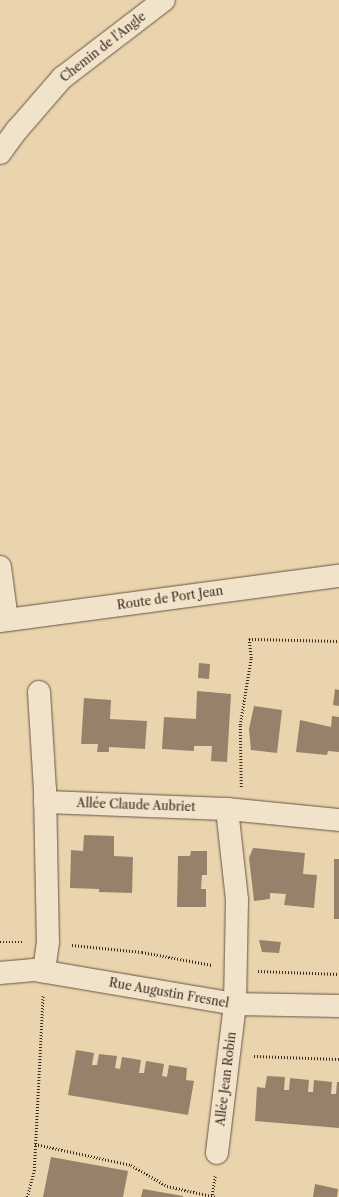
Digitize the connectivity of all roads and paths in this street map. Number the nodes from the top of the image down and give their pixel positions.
1 (164, 0) edge
2 (0, 153) edge
3 (0, 567) edge
4 (339, 576) edge
5 (4, 620) edge
6 (339, 641) edge
7 (39, 692) dead end
8 (45, 802) junction
9 (234, 809) junction
10 (339, 820) edge
11 (0, 942) edge
12 (48, 942) junction
13 (236, 970) junction
14 (44, 972) junction
15 (0, 973) edge
16 (339, 974) edge
17 (235, 1004) junction
18 (339, 1006) edge
19 (229, 1055) junction
20 (339, 1059) edge
21 (35, 1144) junction
22 (217, 1153) dead end
23 (27, 1197) edge
24 (216, 1197) edge

1 - 2 street, Chemin de l'Angle
3 - 5 street
4 - 5 street, Route de Port Jean
6 - 9 path
7 - 8 street
8 - 9 street, Allée Claude Aubriet
8 - 12 street
9 - 10 street, Allée Claude Aubriet
9 - 13 street
11 - 12 path
12 - 13 path
12 - 14 street
13 - 16 path
13 - 17 street
14 - 15 street, Rue Augustin Fresnel
14 - 17 street, Rue Augustin Fresnel
14 - 21 path
17 - 18 street, Rue Augustin Fresnel
17 - 19 street, Allée Jean Robin
19 - 20 path
19 - 22 street, Allée Jean Robin
21 - 23 path
21 - 24 path

